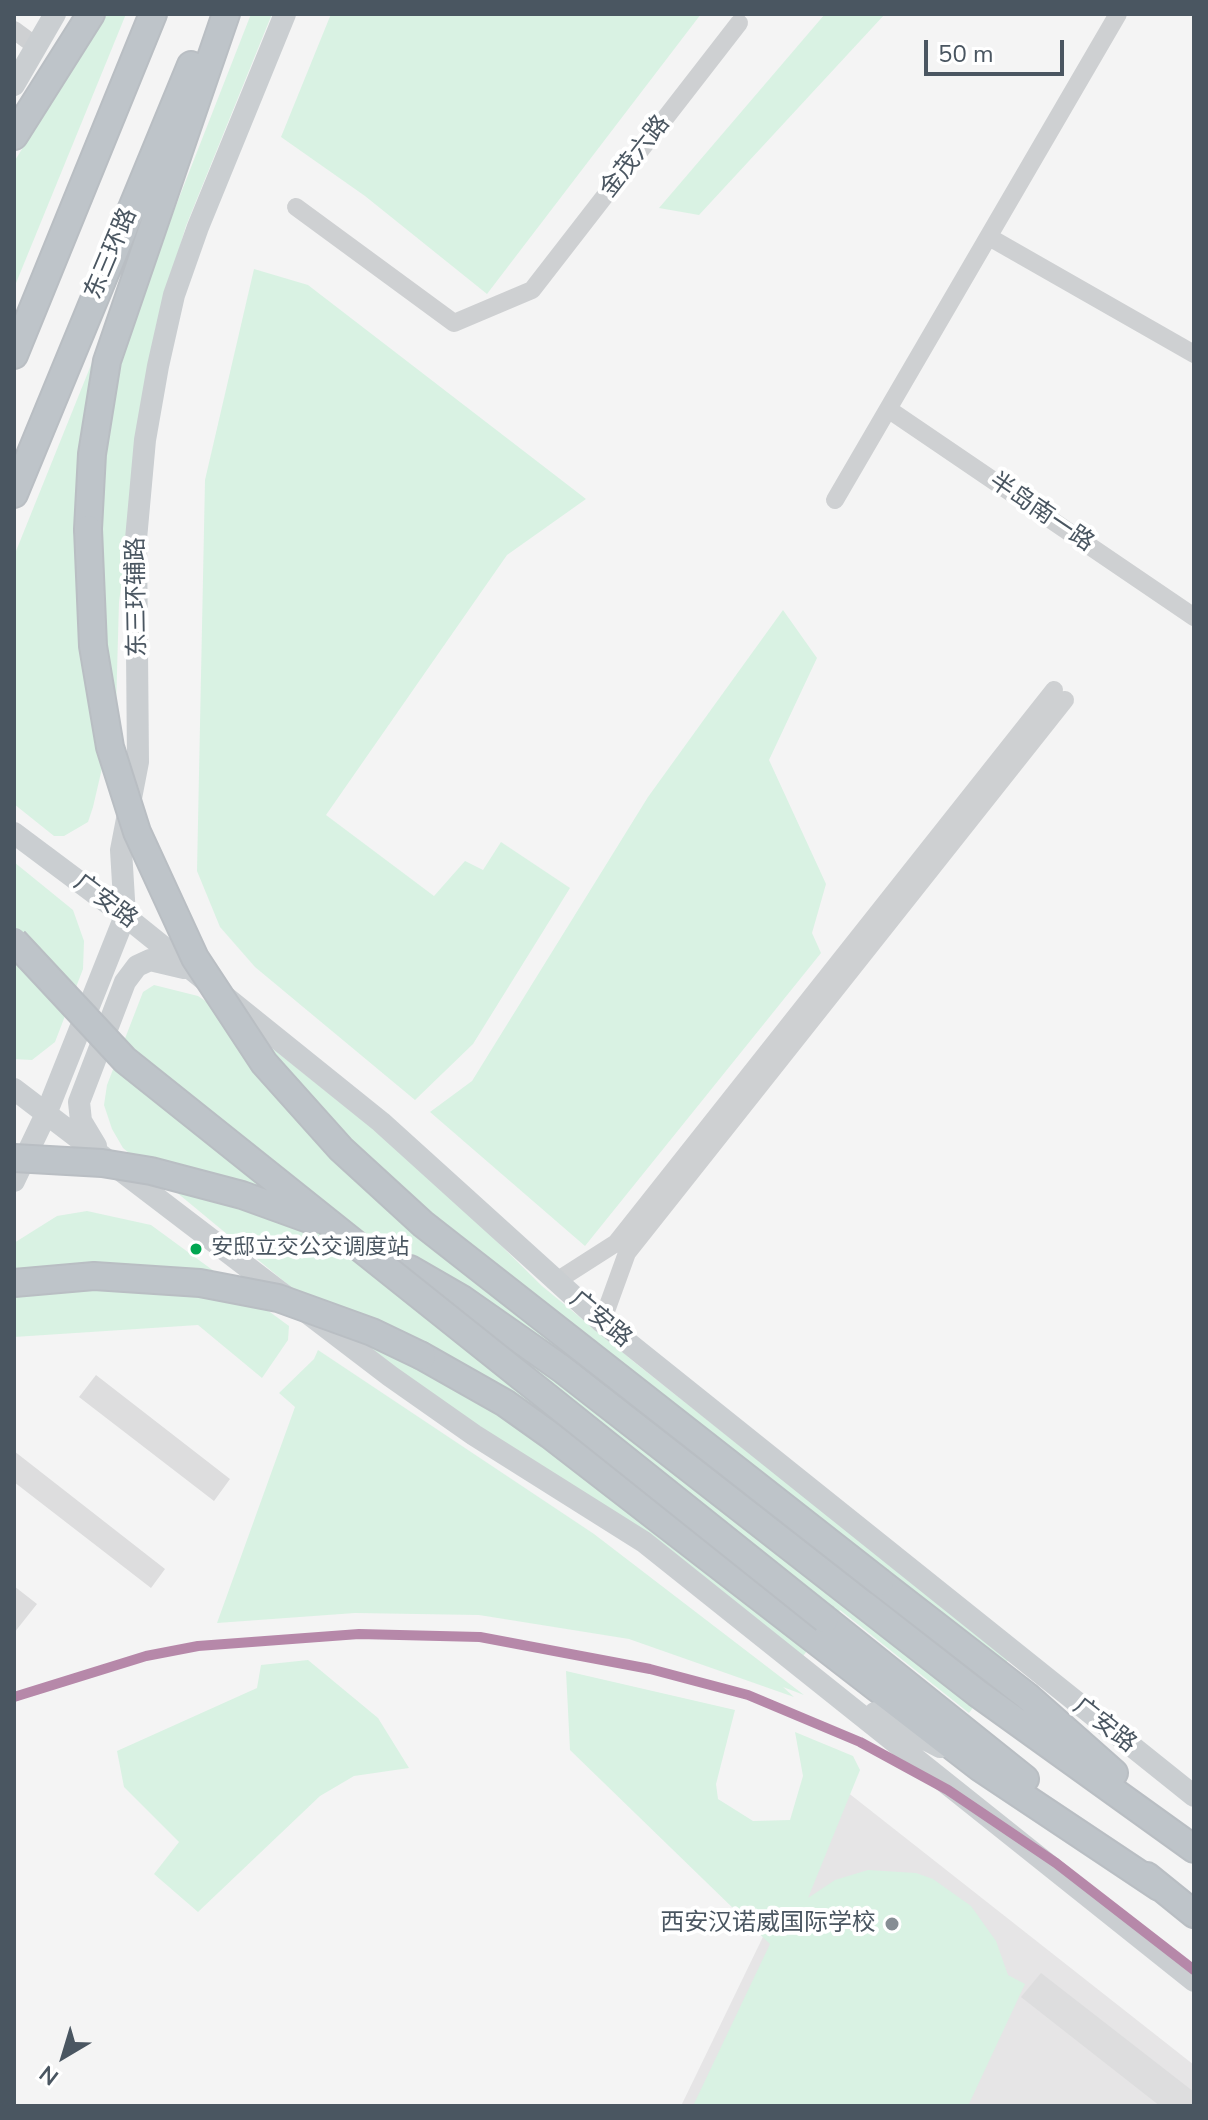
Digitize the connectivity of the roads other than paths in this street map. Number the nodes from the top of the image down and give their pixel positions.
1 (91, 14) edge
2 (153, 14) edge
3 (212, 14) edge
4 (226, 14) edge
5 (285, 14) edge
6 (1118, 14) edge
7 (50, 16) edge
8 (744, 17) edge
9 (14, 30) edge
10 (37, 47) junction
11 (14, 85) edge
12 (14, 136) edge
13 (296, 207) dead end
14 (989, 237) junction
15 (1194, 354) edge
16 (14, 355) edge
17 (888, 409) junction
18 (14, 494) edge
19 (835, 500) dead end
20 (1194, 617) edge
21 (14, 833) edge
22 (125, 916) junction
23 (14, 941) edge
24 (196, 973) junction
25 (14, 1089) edge
26 (46, 1114) junction
27 (14, 1158) edge
28 (108, 1161) junction
29 (14, 1181) edge
30 (555, 1282) junction
31 (14, 1283) edge
32 (602, 1322) junction
33 (814, 1626) junction
34 (831, 1691) junction
35 (979, 1767) junction
36 (1194, 1796) edge
37 (1194, 1846) edge
38 (1159, 1887) junction
39 (1194, 1914) edge
40 (1194, 1981) edge

1 - 12 highway
2 - 16 highway
3 - 18 highway, 东三环路
4 - 37 highway, bridge
5 - 22 main road, 东三环辅路
6 - 14 street
7 - 10 main road
8 - 13 street, 金茂六路
9 - 10 street
10 - 11 main road
14 - 15 street
14 - 17 street
17 - 19 street
17 - 20 street, 半岛南一路
21 - 22 main road, 广安路
22 - 24 main road, 广安路
22 - 26 main road, 东三环辅路
23 - 33 highway, bridge
24 - 28 main road
24 - 30 main road, 广安路
25 - 26 main road
26 - 28 main road
26 - 29 main road, 东三环辅路
27 - 37 highway, bridge
28 - 34 main road
30 - 32 main road, 广安路
30 - 32 street
31 - 33 highway, bridge
32 - 36 main road, 广安路
33 - 35 highway
33 - 38 highway
34 - 35 main road
34 - 40 main road
35 - 38 highway
38 - 39 highway

